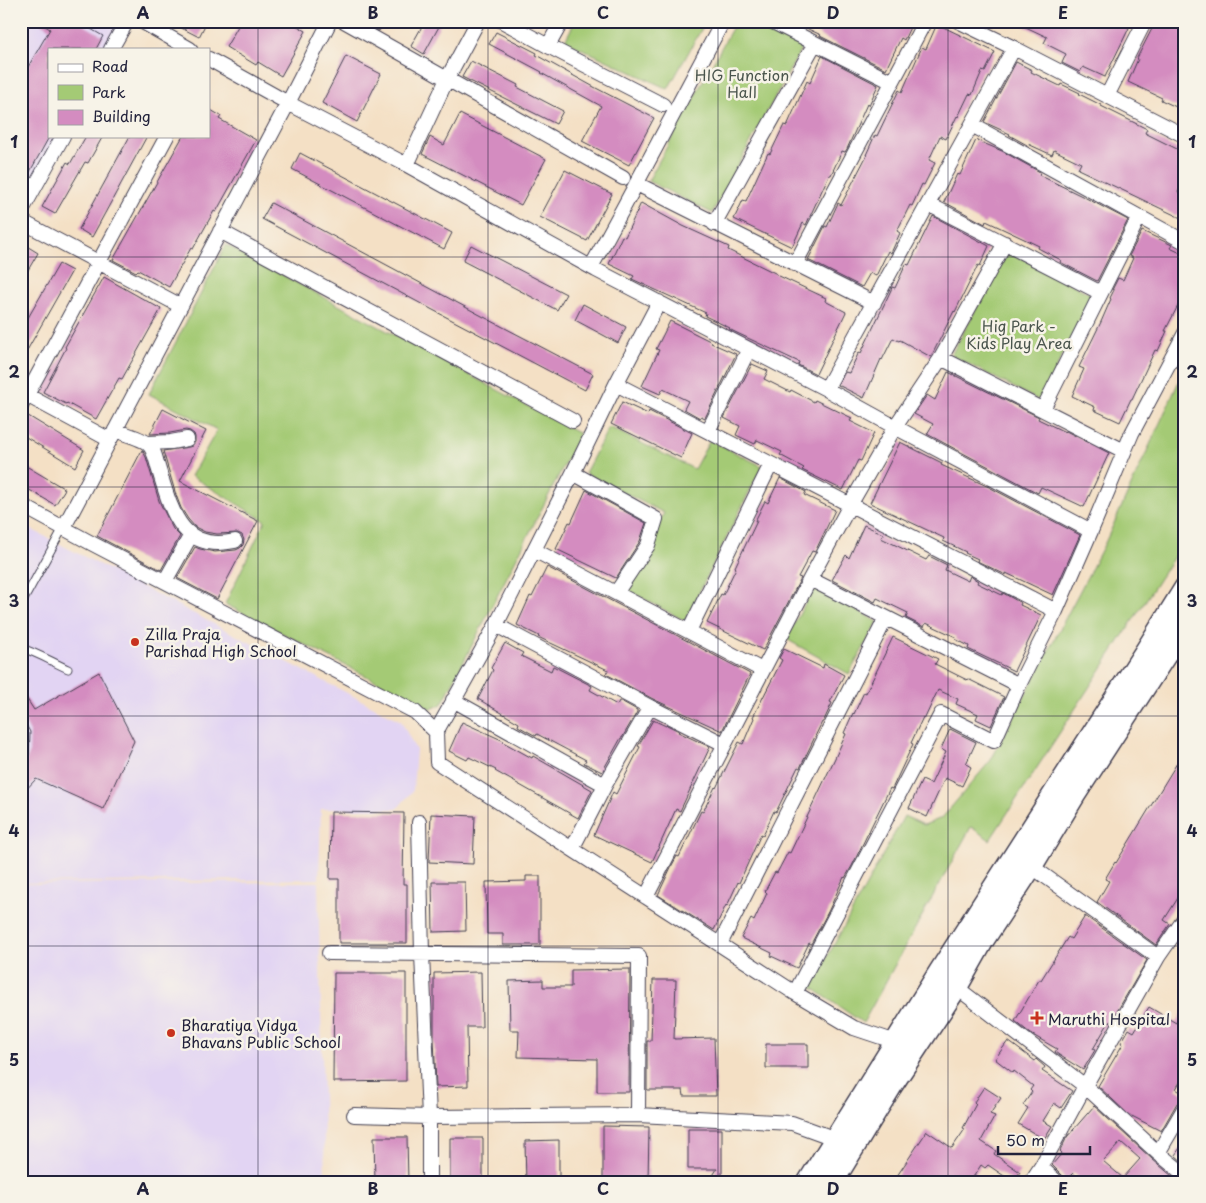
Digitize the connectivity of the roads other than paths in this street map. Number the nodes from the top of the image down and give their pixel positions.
1 (127, 21) edge
2 (142, 21) edge
3 (330, 21) edge
4 (344, 21) edge
5 (478, 21) edge
6 (502, 21) edge
7 (562, 21) edge
8 (723, 21) edge
9 (771, 21) edge
10 (925, 21) edge
11 (958, 21) edge
12 (1145, 21) edge
13 (815, 43) junction
14 (548, 46) junction
15 (112, 48) edge
16 (188, 48) edge
17 (1014, 48) junction
18 (210, 60) edge
19 (447, 79) junction
20 (892, 82) junction
21 (1106, 96) junction
22 (288, 103) junction
23 (663, 105) dead end
24 (972, 125) junction
25 (1184, 134) edge
26 (62, 138) edge
27 (166, 138) edge
28 (406, 165) junction
29 (624, 178) dead end
30 (637, 184) junction
31 (928, 204) junction
32 (21, 212) edge
33 (1139, 217) junction
34 (21, 221) edge
35 (714, 224) junction
36 (220, 231) junction
37 (1185, 242) edge
38 (1005, 244) junction
39 (99, 262) junction
40 (795, 264) junction
41 (591, 267) junction
42 (1101, 293) junction
43 (659, 302) junction
44 (874, 303) junction
45 (181, 306) junction
46 (1185, 332) edge
47 (749, 349) junction
48 (941, 358) junction
49 (616, 384) junction
50 (826, 389) junction
51 (23, 398) edge
52 (1043, 409) junction
53 (573, 421) dead end
54 (894, 427) junction
55 (708, 431) junction
56 (113, 435) junction
57 (187, 439) dead end
58 (148, 443) junction
59 (1124, 451) junction
60 (771, 464) junction
61 (573, 473) junction
62 (21, 505) edge
63 (850, 505) junction
64 (64, 527) junction
65 (1091, 531) junction
66 (191, 535) junction
67 (235, 541) dead end
68 (534, 550) junction
69 (810, 579) junction
70 (165, 581) junction
71 (1185, 589) edge
72 (616, 593) junction
73 (21, 605) edge
74 (1056, 611) junction
75 (886, 618) junction
76 (1185, 624) edge
77 (496, 625) junction
78 (689, 632) junction
79 (21, 648) edge
80 (1178, 651) edge
81 (68, 668) dead end
82 (762, 670) junction
83 (1018, 685) junction
84 (454, 700) junction
85 (650, 706) junction
86 (436, 732) junction
87 (724, 744) junction
88 (1084, 763) junction
89 (605, 786) junction
90 (1067, 790) junction
91 (419, 822) dead end
92 (572, 849) junction
93 (1031, 866) junction
94 (646, 897) junction
95 (1185, 918) edge
96 (720, 944) junction
97 (329, 953) dead end
98 (422, 954) junction
99 (1158, 956) junction
100 (956, 987) junction
101 (795, 992) junction
102 (896, 1042) junction
103 (1085, 1086) junction
104 (1185, 1108) edge
105 (354, 1115) dead end
106 (638, 1115) junction
107 (429, 1117) junction
108 (836, 1139) junction
109 (1158, 1153) junction
110 (1041, 1167) junction
111 (1185, 1175) edge
112 (429, 1182) edge
113 (809, 1182) edge
114 (832, 1182) edge
115 (1031, 1182) edge
116 (1057, 1182) edge

1 - 15 street
2 - 16 street
3 - 22 street
4 - 19 street
5 - 19 street
6 - 14 street
7 - 14 street
8 - 30 street
9 - 13 street
10 - 20 street
11 - 17 street
12 - 21 street
13 - 20 street
13 - 35 street
14 - 23 street
17 - 21 street
17 - 24 street
18 - 22 street
19 - 28 street
19 - 29 street
20 - 40 street
21 - 25 street
22 - 28 street
22 - 36 street
24 - 31 street
24 - 33 street
26 - 32 street
27 - 39 street
28 - 41 street
30 - 35 street
30 - 41 street
31 - 38 street
31 - 44 street
33 - 37 street
33 - 42 street
34 - 39 street
35 - 40 street
36 - 45 street
36 - 53 street
38 - 42 street
38 - 48 street
39 - 45 street
39 - 51 street
40 - 44 street
41 - 43 street
42 - 52 street
43 - 47 street
43 - 49 street
44 - 50 street
45 - 56 street
46 - 59 street
47 - 50 street
47 - 55 street
48 - 52 street
48 - 54 street
49 - 55 street
49 - 61 street
50 - 54 street
51 - 56 street
52 - 59 street
54 - 63 street
54 - 65 street
55 - 60 street
56 - 58 street
56 - 64 street
57 - 58 street
58 - 66 street
59 - 65 street
60 - 63 street
60 - 78 street
61 - 68 street
61 - 72 street
62 - 64 street
63 - 69 street
63 - 74 street
64 - 70 street
64 - 73 lane
65 - 74 street
66 - 67 street
66 - 70 street
68 - 72 street
68 - 77 street
69 - 75 street
69 - 82 street
70 - 86 street
71 - 88 highway
72 - 78 street
74 - 83 street
75 - 83 street
75 - 96 street
76 - 80 highway
77 - 84 street
77 - 85 street
78 - 82 street
79 - 81 lane
80 - 88 highway
82 - 87 street
83 - 101 street
84 - 86 street
84 - 89 street
85 - 87 street
85 - 89 street
86 - 92 street
87 - 94 street
88 - 90 highway
89 - 92 street
90 - 93 highway
90 - 102 highway
91 - 98 street
92 - 94 street
93 - 99 street
93 - 100 highway
94 - 96 street
95 - 99 street
96 - 101 street
97 - 98 street
98 - 106 street
98 - 107 street
99 - 103 street
100 - 103 street
100 - 114 highway
101 - 102 street
102 - 108 highway
103 - 109 street
103 - 110 street
104 - 109 street
105 - 107 street
106 - 107 street
106 - 108 street
107 - 112 street
108 - 113 highway
109 - 111 street
110 - 115 street
110 - 116 street

